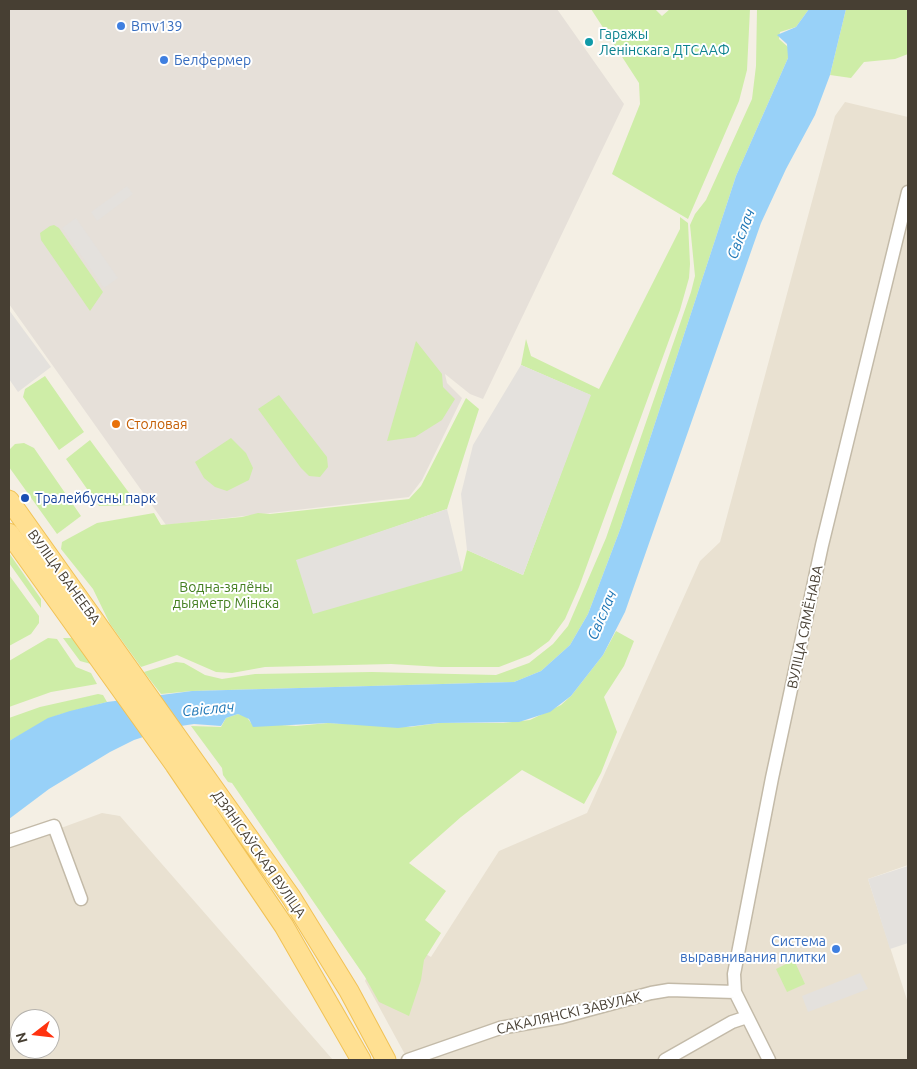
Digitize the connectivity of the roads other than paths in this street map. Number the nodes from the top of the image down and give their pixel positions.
1 (908, 192) edge
2 (9, 500) edge
3 (9, 533) edge
4 (120, 655) joint
5 (104, 666) joint
6 (182, 760) junction
7 (9, 841) edge
8 (81, 899) dead end
9 (735, 992) junction
10 (747, 1016) junction
11 (361, 1060) edge
12 (386, 1060) edge
13 (408, 1060) edge
14 (665, 1060) edge
15 (768, 1060) edge

1 - 9 street, ВУЛІЦА СЯМЁНАВА
2 - 4 main road, ВУЛІЦА ВАНЕЕВА
3 - 5 main road, ВУЛІЦА ВАНЕЕВА
4 - 6 main road, ДЗЯНІСАЎСКАЯ ВУЛІЦА
5 - 6 main road, ДЗЯНІСАЎСКАЯ ВУЛІЦА
6 - 11 main road, ДЗЯНІСАЎСКАЯ ВУЛІЦА
6 - 12 main road, ДЗЯНІСАЎСКАЯ ВУЛІЦА
7 - 8 street
9 - 10 street, ВУЛІЦА СЯМЁНАВА
9 - 13 street, САКАЛЯНСКІ ЗАВУЛАК
10 - 14 street
10 - 15 street, ВУЛІЦА СЯМЁНАВА

